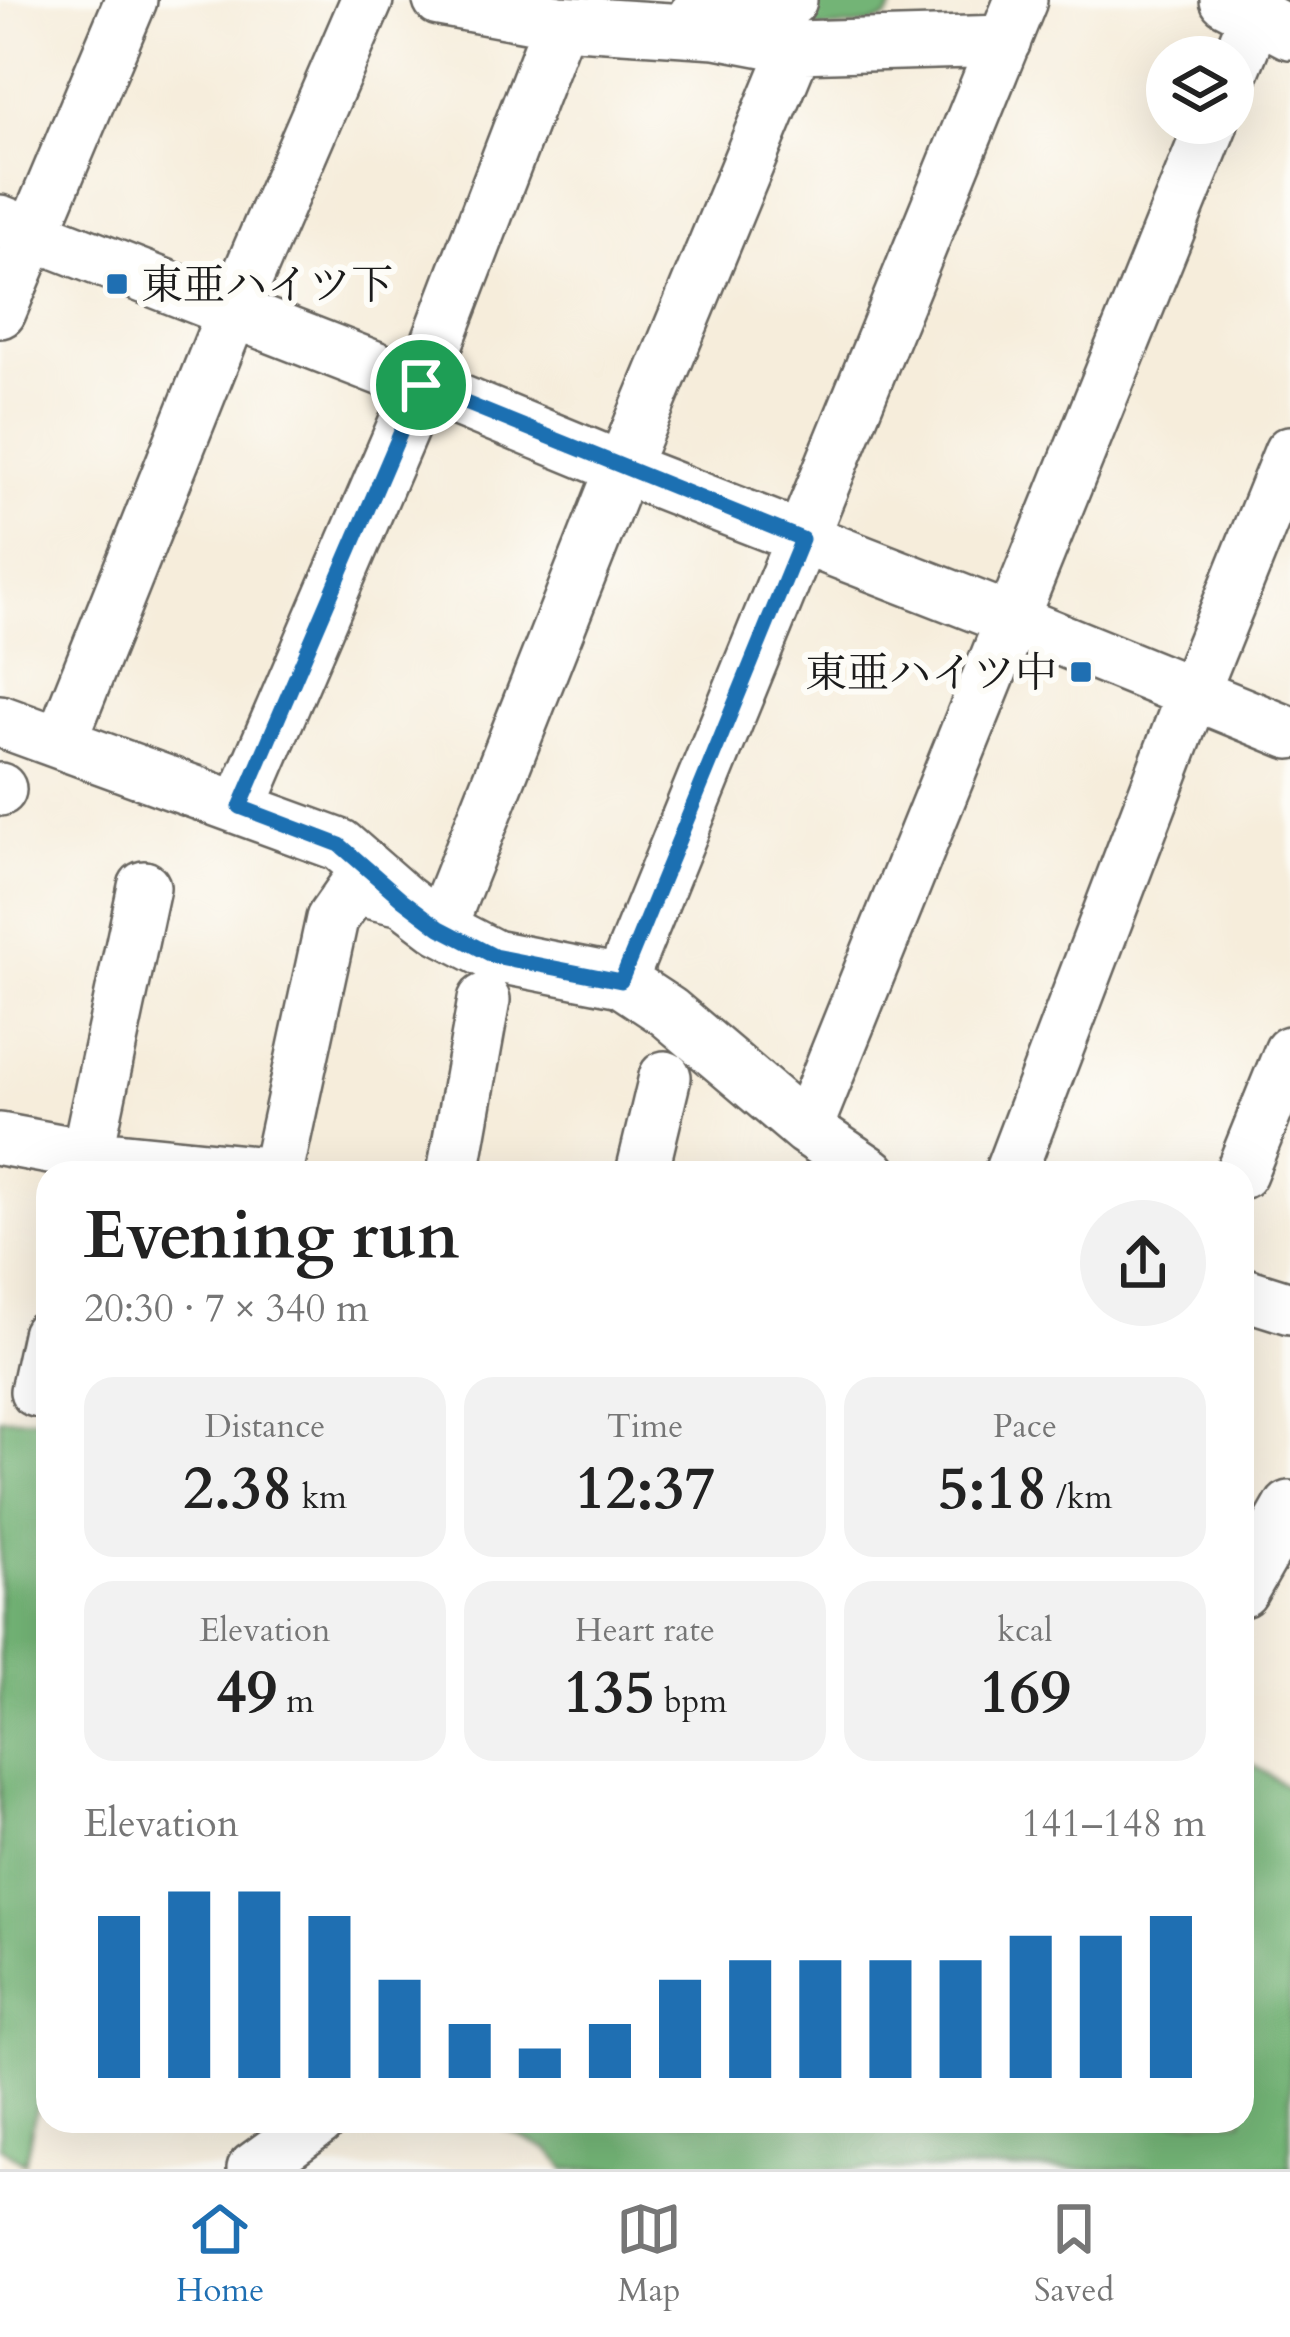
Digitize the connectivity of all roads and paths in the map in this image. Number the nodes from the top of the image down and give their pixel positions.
1 (131, 0) edge
2 (367, 0) edge
3 (439, 0) edge
4 (1013, 20) edge
5 (560, 22) junction
6 (794, 23) edge
7 (1204, 144) edge
8 (16, 227) edge
9 (0, 311) edge
10 (232, 313) junction
11 (421, 385) junction
12 (1290, 452) edge
13 (622, 468) junction
14 (802, 539) junction
15 (1012, 620) junction
16 (1192, 694) junction
17 (0, 721) edge
18 (1290, 733) edge
19 (61, 741) junction
20 (240, 807) junction
21 (144, 887) dead end
22 (422, 914) junction
23 (621, 981) junction
24 (484, 1000) dead end
25 (1290, 1052) edge
26 (665, 1077) dead end
27 (806, 1130) junction
28 (0, 1139) edge
29 (75, 1161) edge
30 (86, 1161) edge
31 (281, 1161) edge
32 (455, 1161) edge
33 (645, 1161) edge
34 (853, 1161) edge
35 (1015, 1161) edge
36 (1246, 1161) edge
37 (1254, 1298) edge
38 (1290, 1308) edge
39 (1290, 1507) edge
40 (1259, 1564) edge
41 (302, 2133) edge
42 (253, 2169) edge

1 - 8 street
2 - 10 street
3 - 5 street
4 - 6 street
4 - 14 street
5 - 6 street
5 - 11 street
6 - 13 street
7 - 15 street
8 - 9 street
8 - 10 street
10 - 11 street
10 - 19 street
11 - 13 street
11 - 20 street
12 - 16 street
13 - 14 street
13 - 22 street
14 - 15 street
14 - 23 street
15 - 16 street
15 - 27 street
16 - 18 street
16 - 35 street
17 - 19 street
19 - 20 street
20 - 22 street
21 - 30 street
22 - 23 street
22 - 31 street
23 - 27 street
24 - 32 street
25 - 36 street
26 - 33 street
27 - 34 street
28 - 29 street
37 - 38 street
39 - 40 street
41 - 42 street

